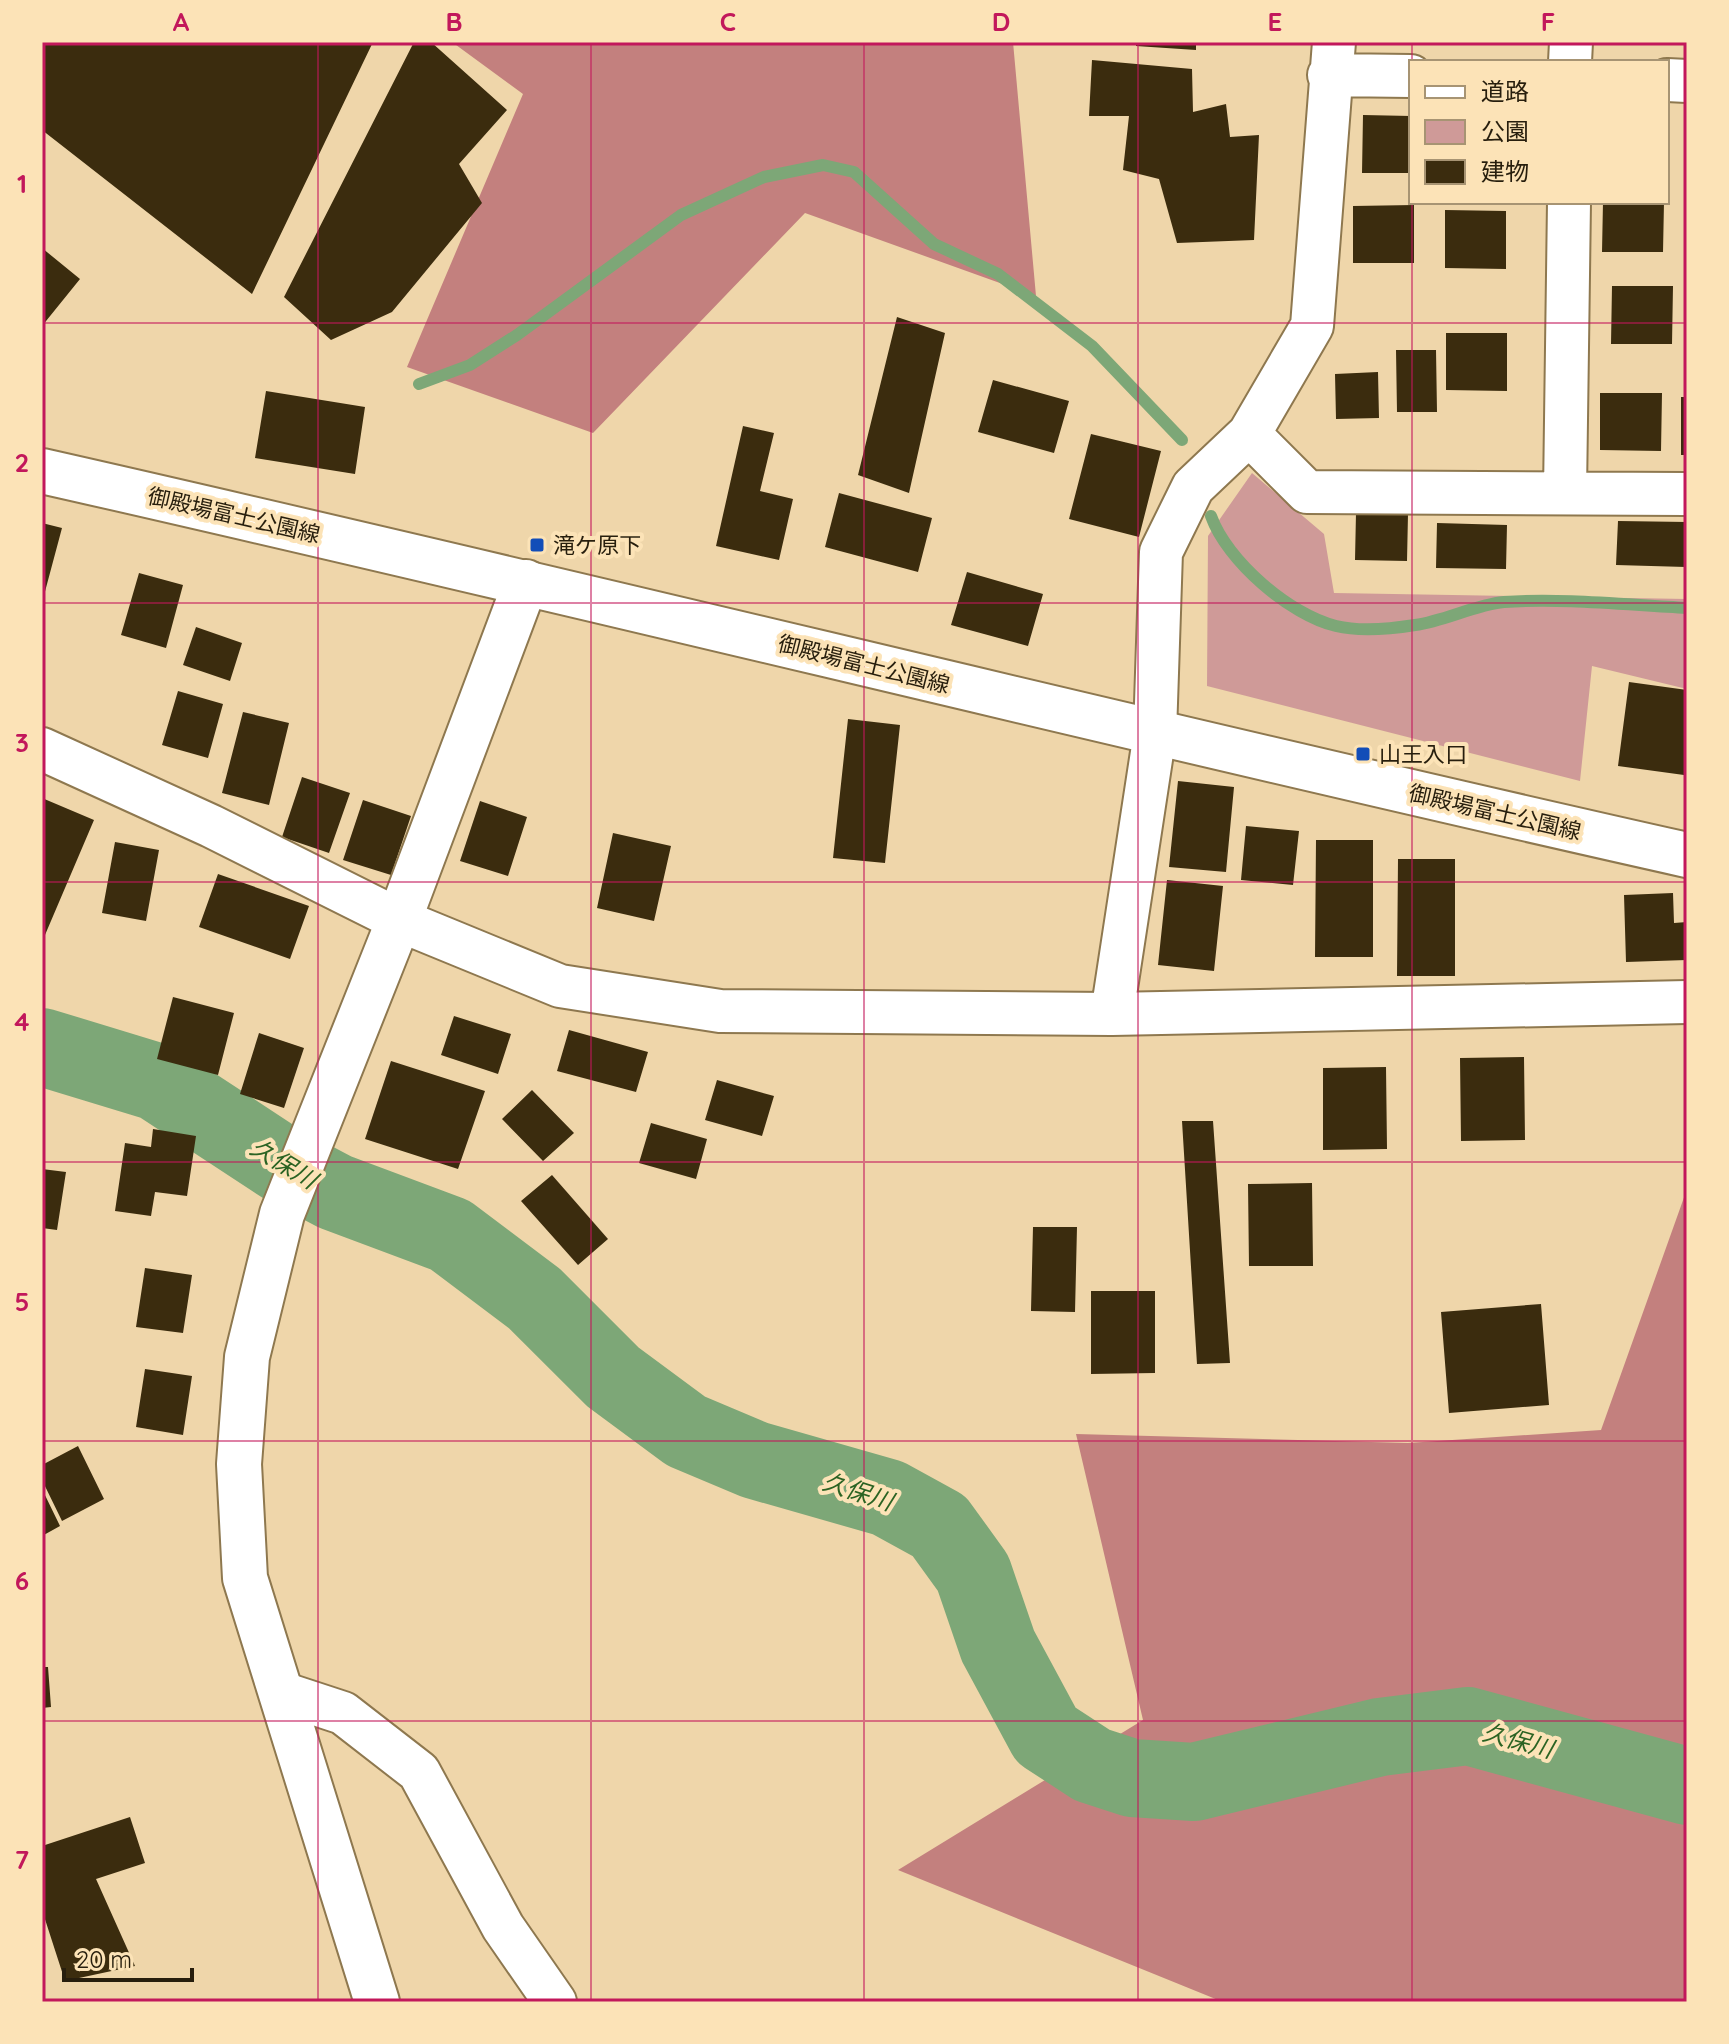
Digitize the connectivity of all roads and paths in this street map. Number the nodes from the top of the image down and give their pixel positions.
1 (1332, 58) edge
2 (1409, 76) edge
3 (1569, 204) edge
4 (1249, 434) junction
5 (42, 471) edge
6 (1565, 493) junction
7 (1687, 494) edge
8 (526, 582) junction
9 (1155, 733) junction
10 (42, 749) edge
11 (1687, 855) edge
12 (399, 920) junction
13 (1687, 1002) edge
14 (1112, 1014) junction
15 (282, 1693) junction
16 (377, 2002) edge
17 (555, 2002) edge

1 - 2 street
1 - 4 street
3 - 6 street
4 - 6 street
4 - 9 street
5 - 8 main road, 御殿場富士公園線
6 - 7 street
8 - 9 main road, 御殿場富士公園線
8 - 12 main road
9 - 11 main road, 御殿場富士公園線
9 - 14 street
10 - 12 street
12 - 14 street
12 - 15 main road
13 - 14 street
15 - 16 main road
15 - 17 street

